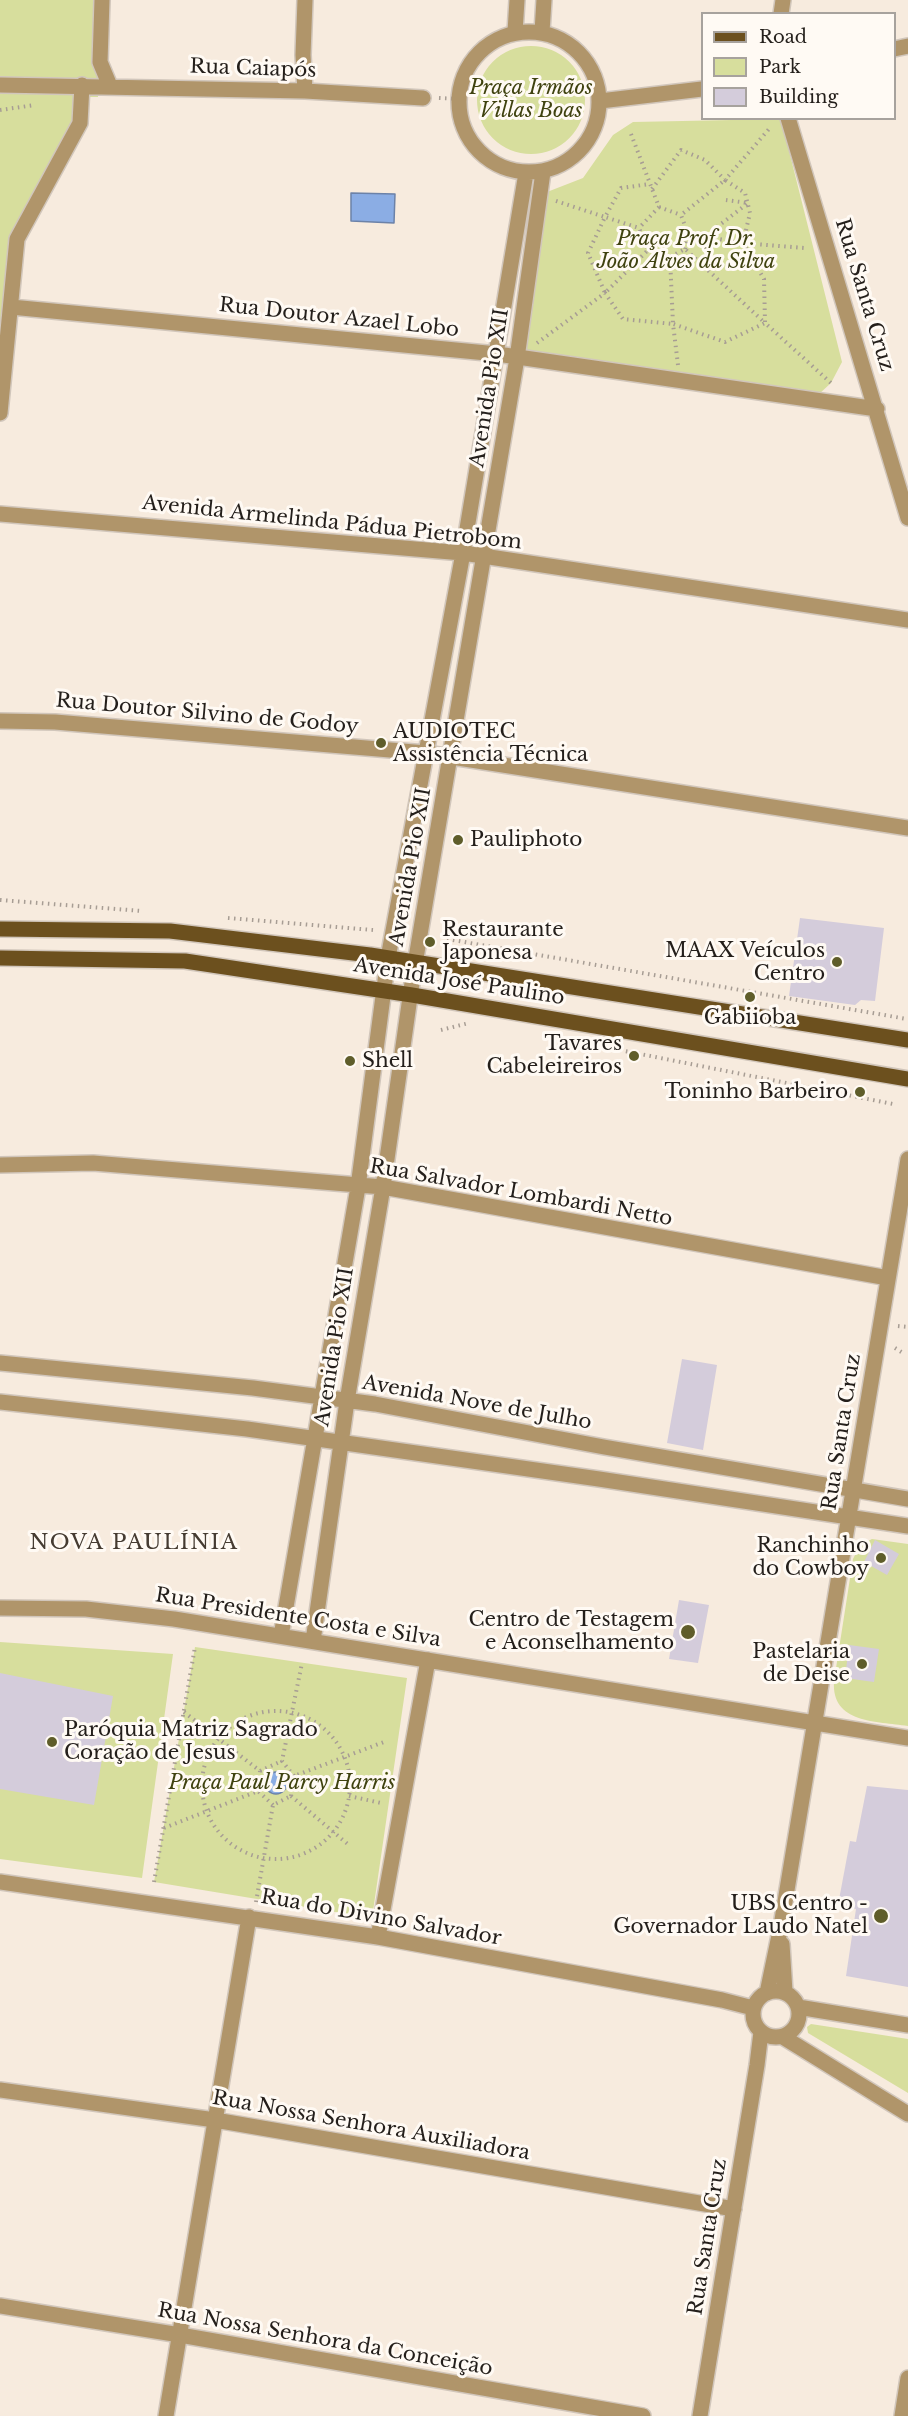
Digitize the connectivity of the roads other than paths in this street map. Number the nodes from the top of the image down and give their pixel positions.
1 (102, 0) edge
2 (305, 0) edge
3 (517, 0) edge
4 (544, 0) edge
5 (515, 32) junction
6 (542, 32) junction
7 (0, 85) edge
8 (82, 86) junction
9 (110, 86) junction
10 (701, 89) edge
11 (305, 91) junction
12 (423, 98) dead end
13 (600, 101) junction
14 (789, 120) edge
15 (543, 171) junction
16 (526, 173) junction
17 (11, 307) junction
18 (497, 354) junction
19 (517, 358) junction
20 (877, 409) junction
21 (0, 413) edge
22 (0, 514) edge
23 (908, 518) edge
24 (464, 553) junction
25 (483, 557) junction
26 (908, 620) edge
27 (0, 721) edge
28 (426, 753) junction
29 (451, 757) junction
30 (908, 828) edge
31 (0, 929) edge
32 (0, 958) edge
33 (388, 958) junction
34 (416, 962) junction
35 (383, 990) junction
36 (412, 995) junction
37 (908, 1040) edge
38 (373, 1069) junction
39 (399, 1072) junction
40 (908, 1079) edge
41 (908, 1159) edge
42 (0, 1165) edge
43 (358, 1187) junction
44 (383, 1187) junction
45 (888, 1278) junction
46 (0, 1363) edge
47 (322, 1397) junction
48 (347, 1401) junction
49 (0, 1402) edge
50 (316, 1440) junction
51 (341, 1443) junction
52 (853, 1490) junction
53 (908, 1499) edge
54 (849, 1518) junction
55 (908, 1526) edge
56 (0, 1608) edge
57 (280, 1636) junction
58 (313, 1641) junction
59 (428, 1660) junction
60 (815, 1723) junction
61 (908, 1738) edge
62 (0, 1882) edge
63 (249, 1917) junction
64 (781, 1926) junction
65 (378, 1937) junction
66 (785, 1992) junction
67 (767, 1993) junction
68 (798, 2007) junction
69 (753, 2008) junction
70 (908, 2025) edge
71 (760, 2032) junction
72 (779, 2037) junction
73 (757, 2065) junction
74 (0, 2090) edge
75 (908, 2114) edge
76 (215, 2120) junction
77 (734, 2209) junction
78 (0, 2306) edge
79 (180, 2335) junction
80 (908, 2379) edge
81 (166, 2416) edge
82 (642, 2416) edge
83 (700, 2416) edge
84 (902, 2416) edge

1 - 9 street
2 - 11 street
3 - 5 street
4 - 6 street
5 - 6 street
5 - 16 street
6 - 13 street
7 - 8 street, Rua Caiapós
8 - 9 street, Rua Caiapós
8 - 17 street
9 - 11 street, Rua Caiapós
10 - 13 street
11 - 12 street, Rua Caiapós
13 - 15 street
14 - 20 street, Rua Santa Cruz
15 - 16 street
15 - 19 street, Avenida Pio XII
16 - 18 street, Avenida Pio XII
17 - 18 street, Rua Doutor Azael Lobo
17 - 21 street
18 - 19 street, Rua Doutor Azael Lobo
18 - 24 street, Avenida Pio XII
19 - 20 street, Rua Doutor Azael Lobo
19 - 25 street, Avenida Pio XII
20 - 23 street, Rua Santa Cruz
22 - 24 street, Avenida Armelinda Pádua Pietrobom
24 - 25 street, Avenida Armelinda Pádua Pietrobom
24 - 28 street, Avenida Pio XII
25 - 26 street, Avenida Armelinda Pádua Pietrobom
25 - 29 street, Avenida Pio XII
27 - 28 street, Rua Doutor Silvino de Godoy
28 - 29 street, Rua Doutor Silvino de Godoy
28 - 33 street, Avenida Pio XII
29 - 30 street, Rua Doutor Silvino de Godoy
29 - 34 street, Avenida Pio XII
31 - 33 main road, Avenida José Paulino
32 - 35 main road, Avenida José Paulino
33 - 34 main road, Avenida José Paulino
33 - 35 street, Avenida Pio XII
34 - 36 street, Avenida Pio XII
34 - 37 main road, Avenida José Paulino
35 - 36 main road, Avenida José Paulino
35 - 38 street, Avenida Pio XII
36 - 39 street, Avenida Pio XII
36 - 40 main road, Avenida José Paulino
38 - 39 street
38 - 43 street, Avenida Pio XII
39 - 44 street, Avenida Pio XII
41 - 45 street, Rua Santa Cruz
42 - 43 street, Rua Salvador Lombardi Netto
43 - 44 street, Rua Salvador Lombardi Netto
43 - 47 street, Avenida Pio XII
44 - 45 street, Rua Salvador Lombardi Netto
44 - 48 street, Avenida Pio XII
45 - 52 street, Rua Santa Cruz
46 - 47 street, Avenida Nove de Julho
47 - 48 street, Avenida Nove de Julho
47 - 50 street, Avenida Pio XII
48 - 51 street, Avenida Pio XII
48 - 52 street, Avenida Nove de Julho
49 - 50 street
50 - 51 street
50 - 57 street, Avenida Pio XII
51 - 54 street
51 - 58 street, Avenida Pio XII
52 - 53 street, Avenida Nove de Julho
52 - 54 street, Rua Santa Cruz
54 - 55 street
54 - 60 street, Rua Santa Cruz
56 - 57 street, Rua Presidente Costa e Silva
57 - 58 street, Rua Presidente Costa e Silva
58 - 59 street, Rua Presidente Costa e Silva
59 - 60 street, Rua Presidente Costa e Silva
59 - 65 street
60 - 61 street, Rua Presidente Costa e Silva
60 - 64 street, Rua Santa Cruz
62 - 63 street, Rua do Divino Salvador
63 - 65 street, Rua do Divino Salvador
63 - 76 street
64 - 66 street, Rua Santa Cruz
64 - 67 street, Rua Santa Cruz
65 - 69 street, Rua do Divino Salvador
66 - 67 street
66 - 68 street
67 - 69 street
68 - 70 street
68 - 72 street
69 - 71 street
71 - 72 street
71 - 73 street, Rua Santa Cruz
72 - 73 street, Rua Santa Cruz
72 - 75 street
73 - 77 street, Rua Santa Cruz
74 - 76 street, Rua Nossa Senhora Auxiliadora
76 - 77 street, Rua Nossa Senhora Auxiliadora
76 - 79 street
77 - 83 street, Rua Santa Cruz
78 - 79 street, Rua Nossa Senhora da Conceição
79 - 81 street
79 - 82 street, Rua Nossa Senhora da Conceição
80 - 84 street

